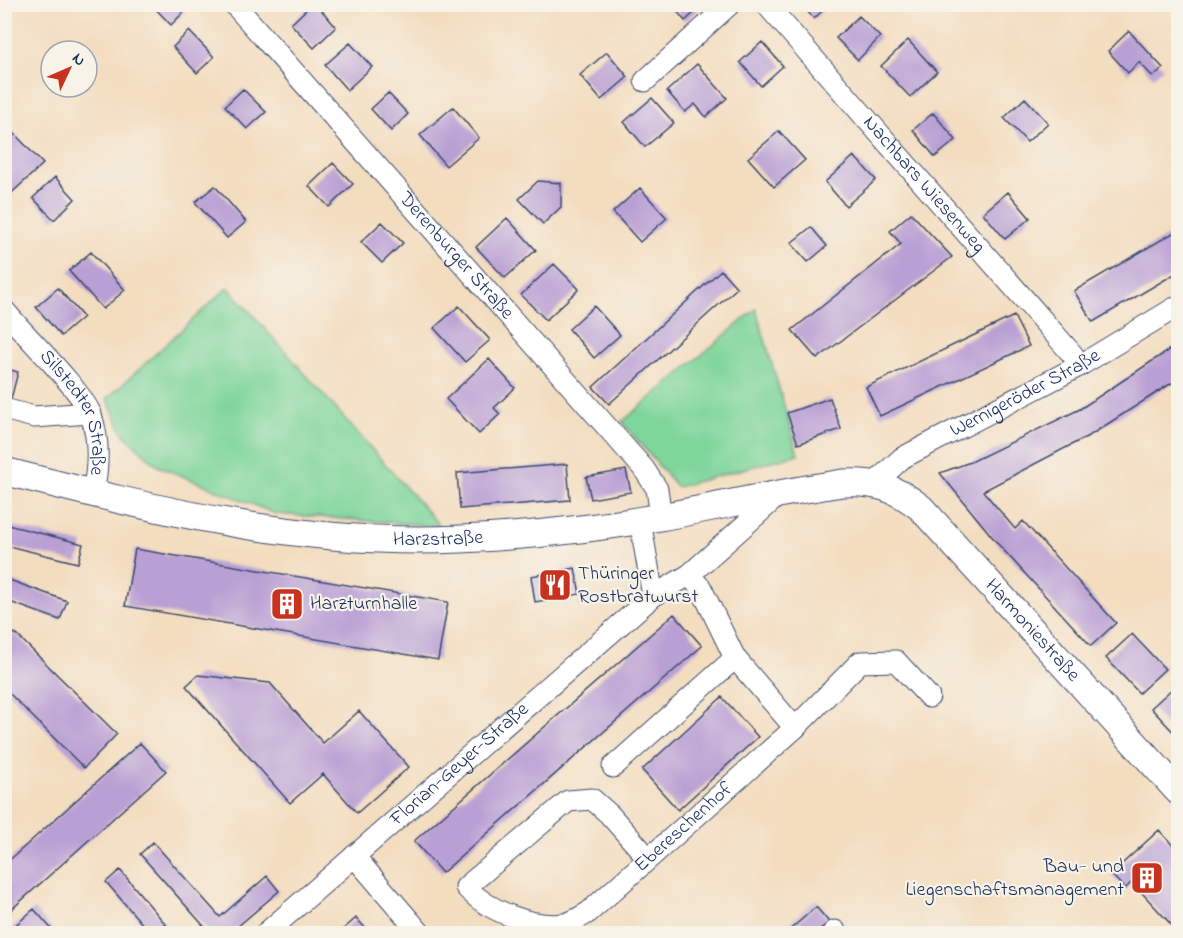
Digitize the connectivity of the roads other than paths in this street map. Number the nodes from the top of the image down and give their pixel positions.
1 (234, 4) edge
2 (730, 4) edge
3 (766, 4) edge
4 (645, 81) dead end
5 (1179, 306) edge
6 (4, 310) edge
7 (1079, 366) junction
8 (4, 409) edge
9 (90, 413) junction
10 (4, 471) edge
11 (875, 483) junction
12 (782, 492) junction
13 (93, 494) junction
14 (651, 518) junction
15 (689, 575) junction
16 (653, 596) junction
17 (735, 658) junction
18 (929, 697) dead end
19 (795, 728) junction
20 (613, 767) dead end
21 (1179, 791) edge
22 (354, 856) junction
23 (648, 858) junction
24 (590, 912) junction
25 (265, 933) edge
26 (422, 933) edge
27 (592, 933) edge

1 - 14 street, Derenburger Straße
2 - 4 street
3 - 7 street, Nachbars Wiesenweg
5 - 7 street, Wernigeröder Straße
6 - 9 street, Silstedter Straße
7 - 11 street, Wernigeröder Straße
8 - 9 street
9 - 13 street, Silstedter Straße
10 - 13 main road, Harzstraße
11 - 12 main road, Harzstraße
11 - 21 main road, Harmoniestraße
12 - 14 main road, Harzstraße
12 - 15 street, Florian-Geyer-Straße
13 - 14 main road, Harzstraße
14 - 16 street
15 - 16 street, Florian-Geyer-Straße
15 - 17 street
16 - 22 street, Florian-Geyer-Straße
17 - 19 street
17 - 20 street
18 - 19 street, Ebereschenhof
19 - 23 street, Ebereschenhof
22 - 25 street, Florian-Geyer-Straße
22 - 26 street
23 - 24 street, Ebereschenhof
23 - 24 street, Ebereschenhof
24 - 27 street

